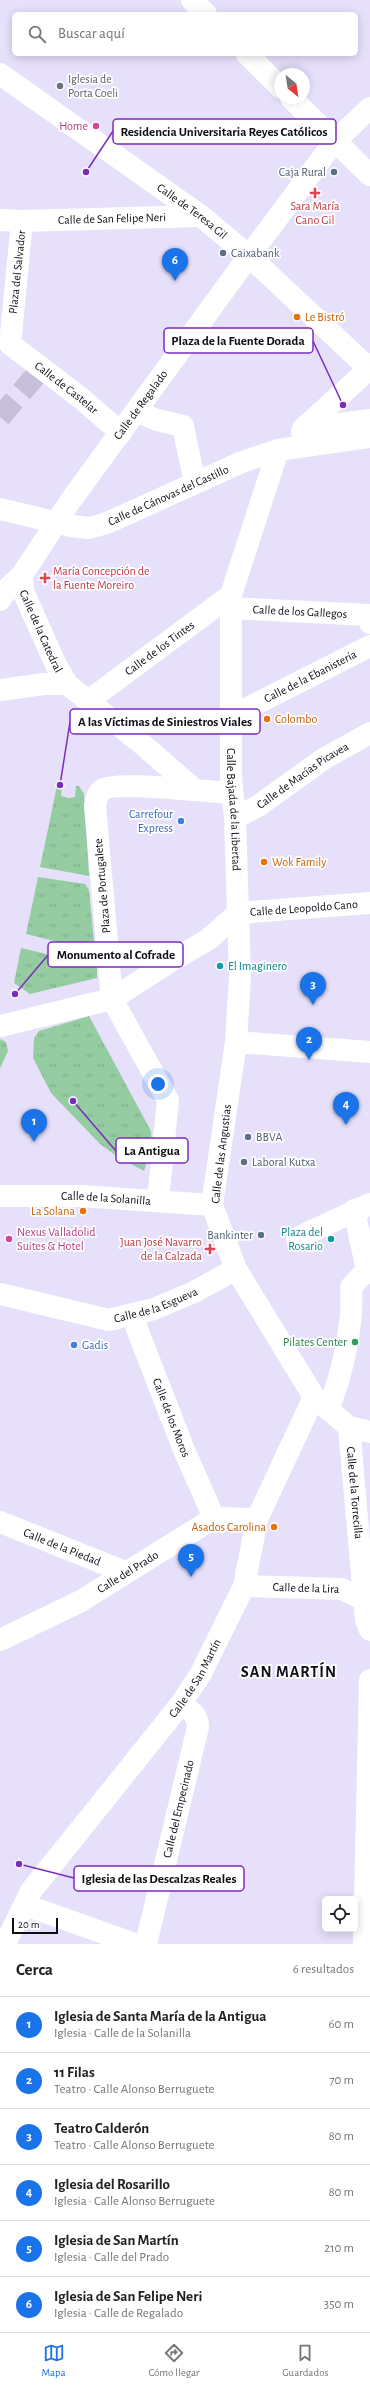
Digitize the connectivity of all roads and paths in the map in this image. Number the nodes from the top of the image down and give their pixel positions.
1 (192, 0) edge
2 (204, 12) edge
3 (249, 56) edge
4 (0, 74) edge
5 (274, 81) edge
6 (297, 104) edge
7 (370, 108) edge
8 (335, 141) junction
9 (370, 175) edge
10 (201, 216) junction
11 (0, 220) edge
12 (22, 221) junction
13 (249, 256) junction
14 (10, 344) joint
15 (370, 367) edge
16 (136, 411) junction
17 (370, 420) edge
18 (121, 433) junction
19 (370, 437) edge
20 (293, 442) junction
21 (195, 483) junction
22 (0, 509) edge
23 (57, 522) junction
24 (8, 588) edge
25 (231, 602) junction
26 (369, 619) edge
27 (370, 646) edge
28 (67, 684) junction
29 (0, 690) edge
30 (88, 701) junction
31 (230, 717) junction
32 (370, 733) edge
33 (195, 790) junction
34 (231, 793) junction
35 (235, 818) junction
36 (370, 903) edge
37 (238, 913) junction
38 (209, 939) junction
39 (240, 976) junction
40 (112, 999) junction
41 (0, 1026) edge
42 (236, 1042) junction
43 (370, 1052) edge
44 (0, 1196) edge
45 (158, 1201) junction
46 (212, 1205) junction
47 (362, 1207) edge
48 (297, 1238) dead end
49 (236, 1269) junction
50 (369, 1272) edge
51 (0, 1294) edge
52 (132, 1316) junction
53 (321, 1403) junction
54 (349, 1427) junction
55 (370, 1432) edge
56 (214, 1518) junction
57 (257, 1520) junction
58 (0, 1522) edge
59 (125, 1572) junction
60 (244, 1586) junction
61 (368, 1618) edge
62 (0, 1640) edge
63 (370, 1694) edge
64 (180, 1705) junction
65 (24, 1905) junction
66 (7, 1928) edge
67 (136, 1944) edge
68 (146, 1944) edge
69 (364, 1944) edge

1 - 2 street
3 - 5 street
4 - 10 street, Calle de Teresa Gil
6 - 8 street
7 - 8 street, Calle de Regalado
8 - 9 street
8 - 13 street, Calle de Regalado
10 - 12 street, Calle de San Felipe Neri
10 - 13 street, Calle de Teresa Gil
11 - 12 street, Plaza del Salvador
12 - 14 street, Plaza del Salvador
13 - 15 street, Calle de Teresa Gil
13 - 16 street, Calle de Regalado
14 - 18 street, Calle de Castelar
15 - 20 street
16 - 18 street, Calle de Regalado
16 - 21 street
17 - 20 street
18 - 23 street, Calle de Regalado
19 - 20 street
20 - 21 street, Calle de Cánovas del Castillo
20 - 25 street, Calle Bajada de la Libertad
21 - 23 street, Calle de Cánovas del Castillo
22 - 23 street, Calle de Cánovas del Castillo
23 - 24 street, Calle de Regalado
24 - 28 street, Calle de la Catedral
25 - 26 street, Calle de los Gallegos
25 - 30 street, Calle de los Tintes
25 - 31 street, Calle Bajada de la Libertad
27 - 31 street, Calle de la Ebanistería
28 - 29 street
28 - 30 street
30 - 33 street
31 - 34 street, Calle Bajada de la Libertad
32 - 35 street, Calle de Macías Picavea
33 - 34 street
33 - 40 street, Plaza de Portugalete
34 - 35 street, Calle Bajada de la Libertad
35 - 37 street, Calle Bajada de la Libertad
36 - 37 street, Calle de Leopoldo Cano
37 - 38 street
37 - 39 street, Calle de las Angustias
38 - 39 street
38 - 40 street
39 - 42 street, Calle de las Angustias
40 - 41 street
40 - 45 street
42 - 43 street
42 - 46 street, Calle de las Angustias
44 - 45 street, Calle de la Solanilla
45 - 46 street, Calle de la Solanilla
46 - 49 street, Calle de las Angustias
47 - 48 street
47 - 50 street
49 - 52 street, Calle de la Esgueva
49 - 53 street, Calle de las Angustias
50 - 53 street, Calle de San Martín
51 - 52 street, Calle de la Esgueva
52 - 56 street, Calle de los Moros
53 - 54 street, Calle de las Angustias
53 - 57 street, Calle de San Martín
54 - 55 street, Calle de las Angustias
54 - 61 street, Calle de la Torrecilla
56 - 57 street
56 - 59 street, Calle del Prado
57 - 60 street, Calle de San Martín
58 - 59 street, Calle de la Piedad
59 - 62 street, Calle del Prado
60 - 61 street, Calle de la Lira
60 - 64 street, Calle de San Martín
63 - 69 street
64 - 65 street, Calle de San Martín
64 - 68 street, Calle del Empecinado
65 - 66 street, Calle de San Martín
65 - 67 street

